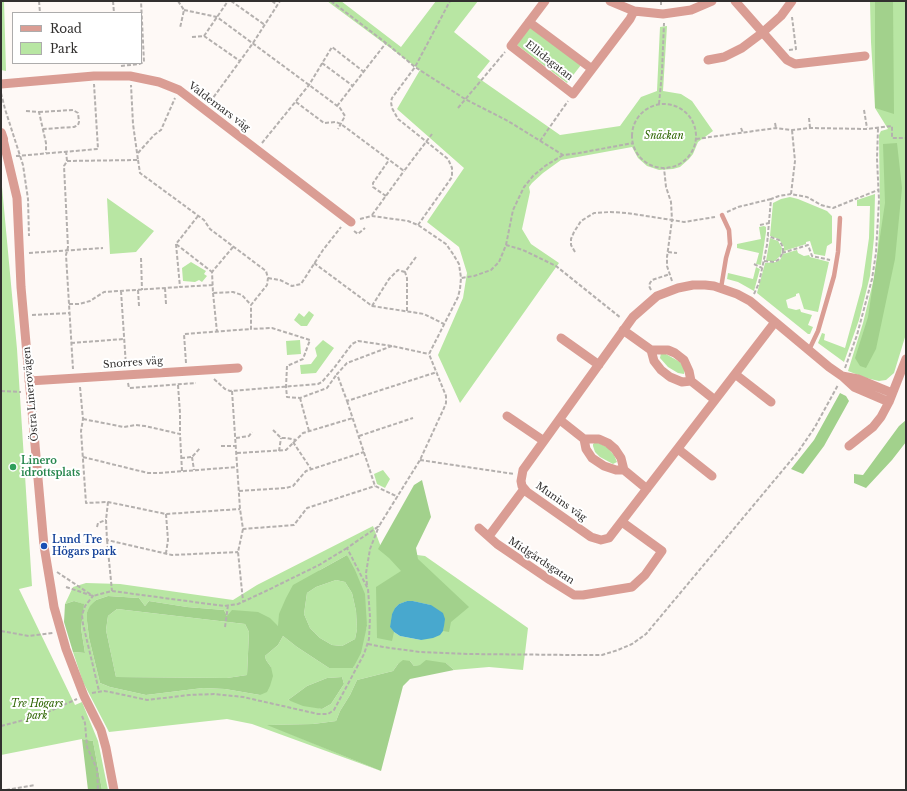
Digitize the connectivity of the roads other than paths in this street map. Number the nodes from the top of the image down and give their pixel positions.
1 (545, 1) edge
2 (610, 1) edge
3 (712, 1) edge
4 (736, 1) edge
5 (791, 3) edge
6 (634, 11) junction
7 (529, 22) junction
8 (762, 33) junction
9 (865, 56) dead end
10 (708, 60) dead end
11 (592, 69) junction
12 (1, 84) edge
13 (2, 137) edge
14 (722, 215) road end
15 (840, 218) dead end
16 (351, 224) road end
17 (721, 288) junction
18 (775, 322) junction
19 (626, 327) junction
20 (561, 338) dead end
21 (651, 350) junction
22 (809, 350) junction
23 (906, 359) edge
24 (599, 365) junction
25 (238, 368) dead end
26 (735, 374) junction
27 (842, 376) junction
28 (30, 381) junction
29 (691, 381) junction
30 (892, 393) junction
31 (715, 400) junction
32 (770, 402) dead end
33 (889, 402) junction
34 (507, 416) dead end
35 (560, 420) junction
36 (584, 439) junction
37 (544, 441) junction
38 (849, 446) dead end
39 (678, 449) junction
40 (624, 470) junction
41 (712, 476) dead end
42 (524, 489) junction
43 (647, 489) junction
44 (622, 522) junction
45 (480, 528) dead end
46 (488, 536) junction
47 (114, 790) edge

1 - 7 street, Ellidagatan
2 - 6 street
3 - 6 street
4 - 8 street
5 - 8 street
6 - 11 street, Ellidagatan
7 - 11 street, Ellidagatan
7 - 11 street, Ellidagatan
8 - 9 street
8 - 10 street
12 - 16 street, Valdemars väg
13 - 28 street, Östra Linerovägen
14 - 17 lane
15 - 22 lane
17 - 18 street
17 - 19 street
18 - 22 street
18 - 26 street, Munins väg
19 - 21 street
19 - 24 street
20 - 24 street
21 - 29 street
21 - 29 street
22 - 27 street
23 - 30 street
24 - 35 street
25 - 28 street, Snorres väg
26 - 31 street, Munins väg
26 - 32 street
27 - 30 street
27 - 33 street
28 - 47 street, Östra Linerovägen
29 - 31 street
30 - 33 street
31 - 39 street, Munins väg
33 - 38 street
34 - 37 street
35 - 36 street
35 - 37 street
36 - 40 street
36 - 40 street
37 - 42 street, Munins väg
39 - 41 street
39 - 43 street, Munins väg
40 - 43 street
42 - 44 street, Munins väg
42 - 46 street
43 - 44 street, Munins väg
44 - 46 street, Midgårdsgatan
45 - 46 street, Midgårdsgatan

